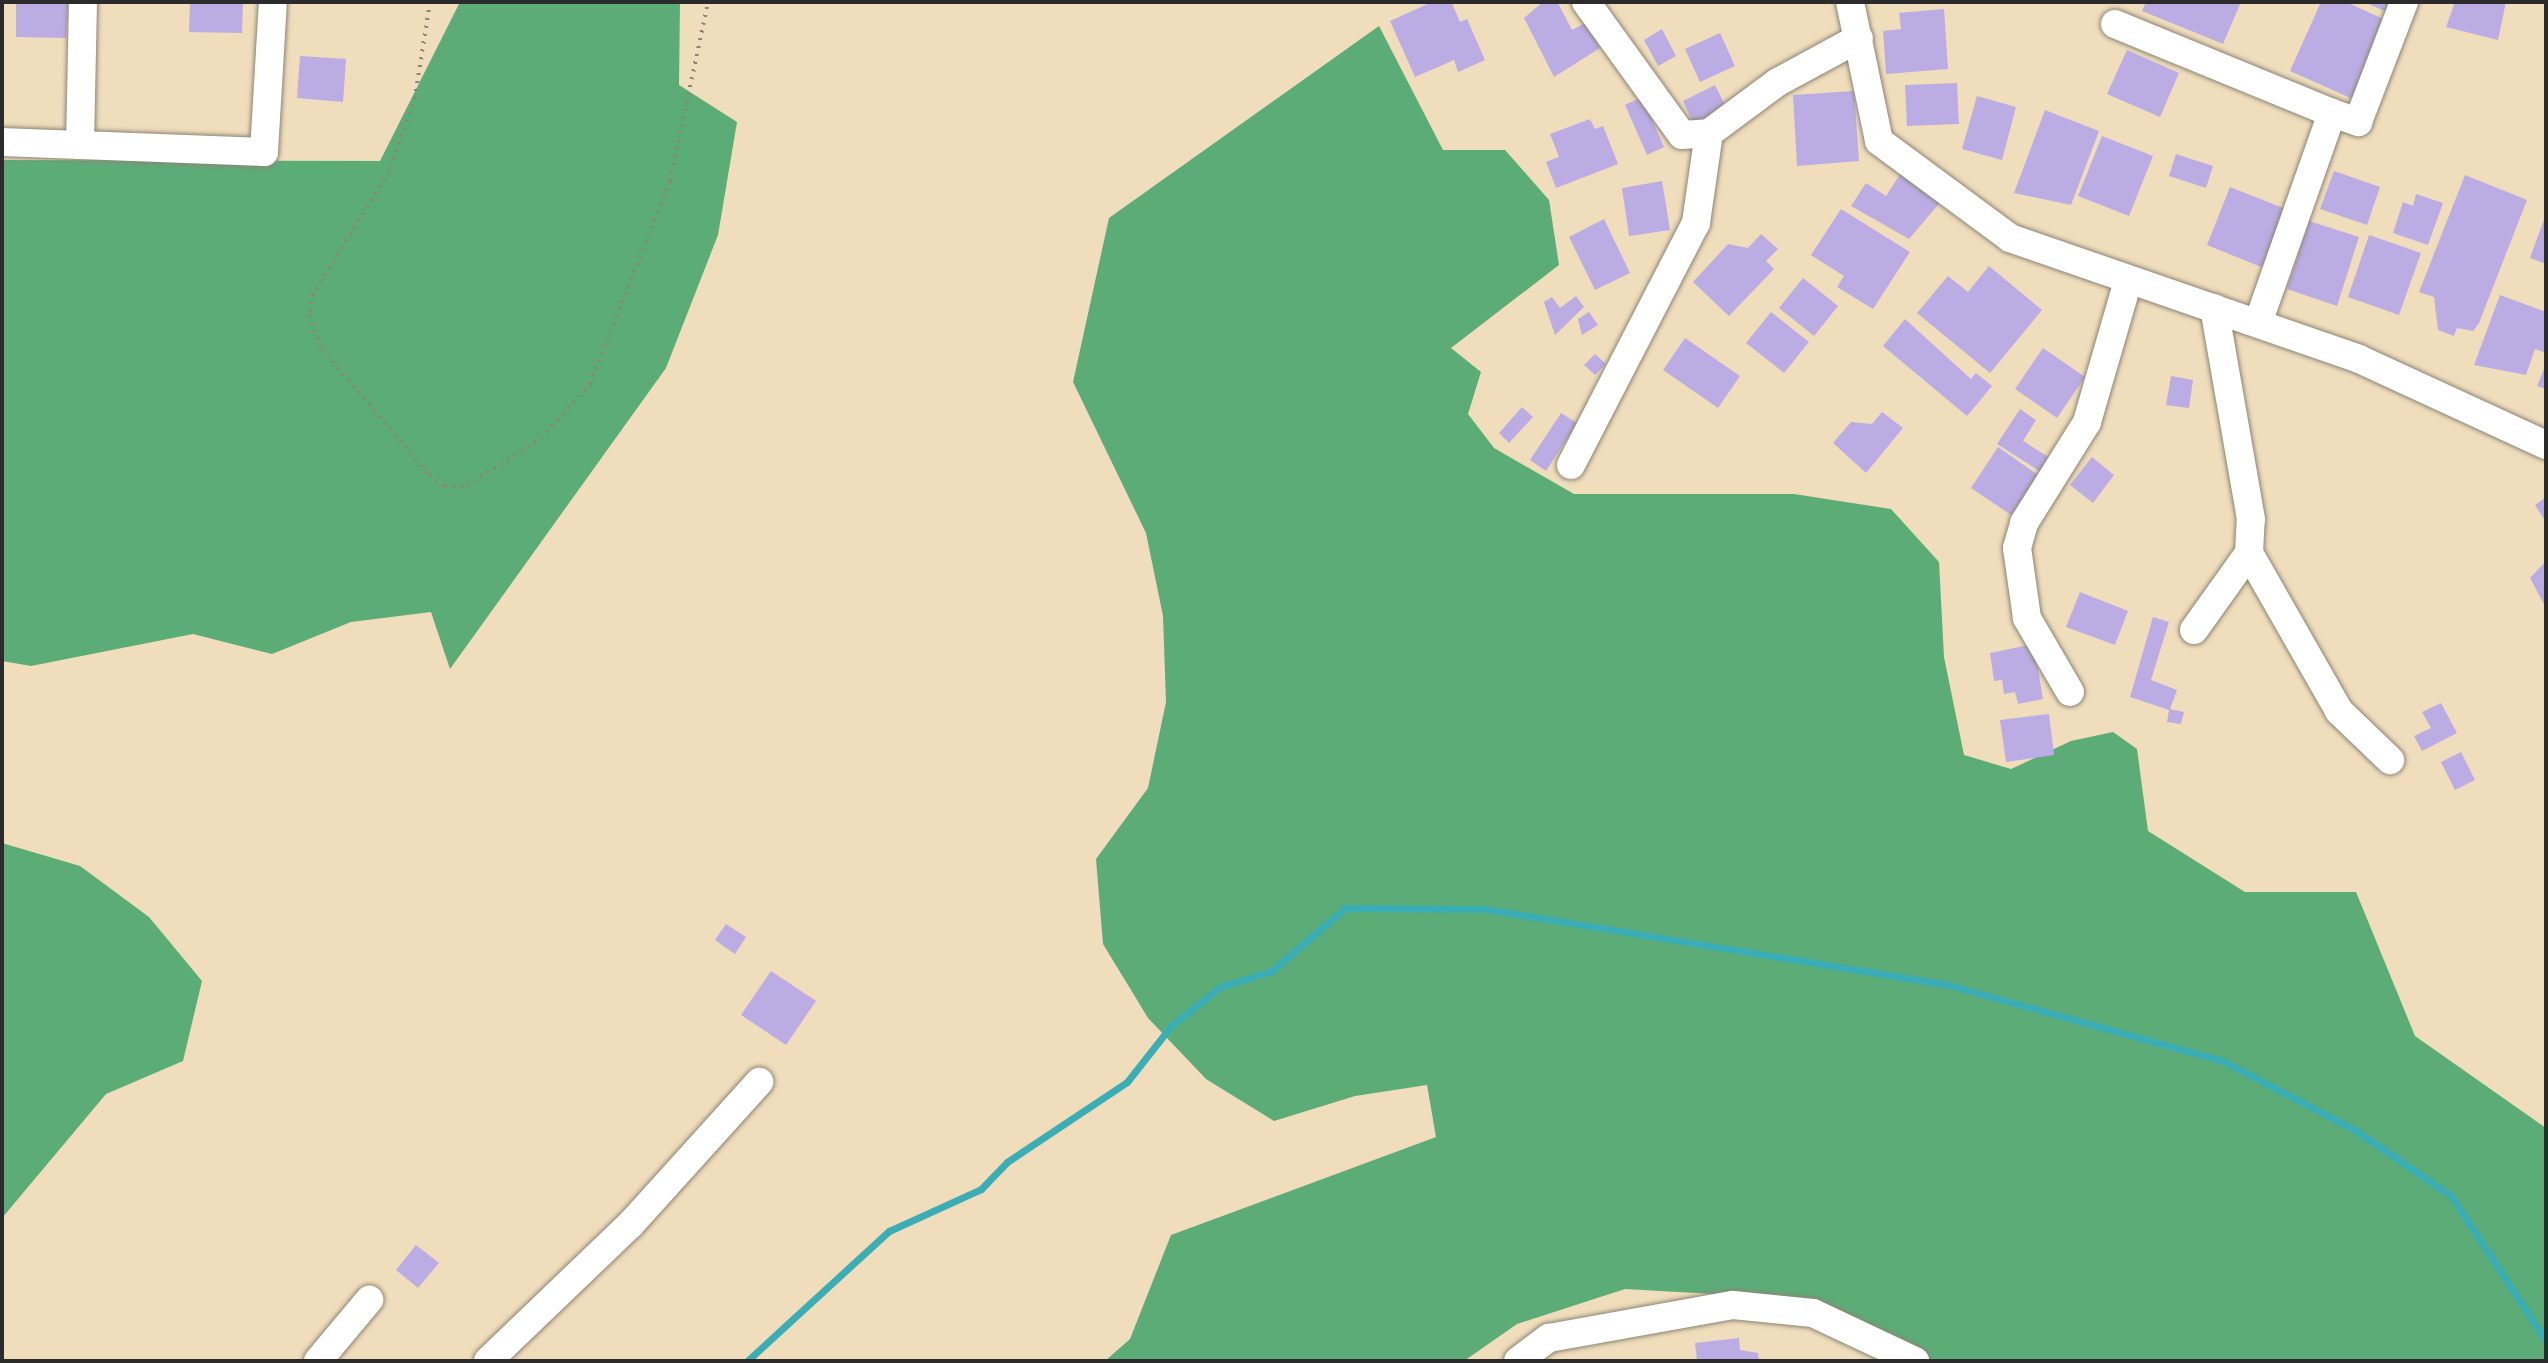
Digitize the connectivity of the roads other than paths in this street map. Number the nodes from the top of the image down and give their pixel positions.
1 (83, 2) edge
2 (273, 2) edge
3 (1586, 2) edge
4 (1850, 2) edge
5 (2404, 2) edge
6 (2115, 24) dead end
7 (1859, 38) junction
8 (2332, 113) junction
9 (1709, 133) junction
10 (2, 142) edge
11 (80, 145) junction
12 (2127, 284) junction
13 (2214, 308) junction
14 (2258, 323) junction
15 (2546, 445) edge
16 (1571, 465) dead end
17 (2249, 553) junction
18 (2194, 630) dead end
19 (2070, 692) dead end
20 (2390, 760) dead end
21 (759, 1082) dead end
22 (369, 1300) dead end
23 (318, 1361) edge
24 (488, 1361) edge
25 (1518, 1361) edge
26 (1915, 1361) edge

1 - 11 street
2 - 11 street
3 - 9 street
4 - 7 street
5 - 8 street
6 - 8 street
7 - 9 street
7 - 12 street
8 - 14 street
9 - 16 street
10 - 11 street
12 - 13 street
12 - 19 street
13 - 14 street
13 - 17 street
14 - 15 street
17 - 18 street
17 - 20 street
21 - 24 street
22 - 23 street
25 - 26 street

